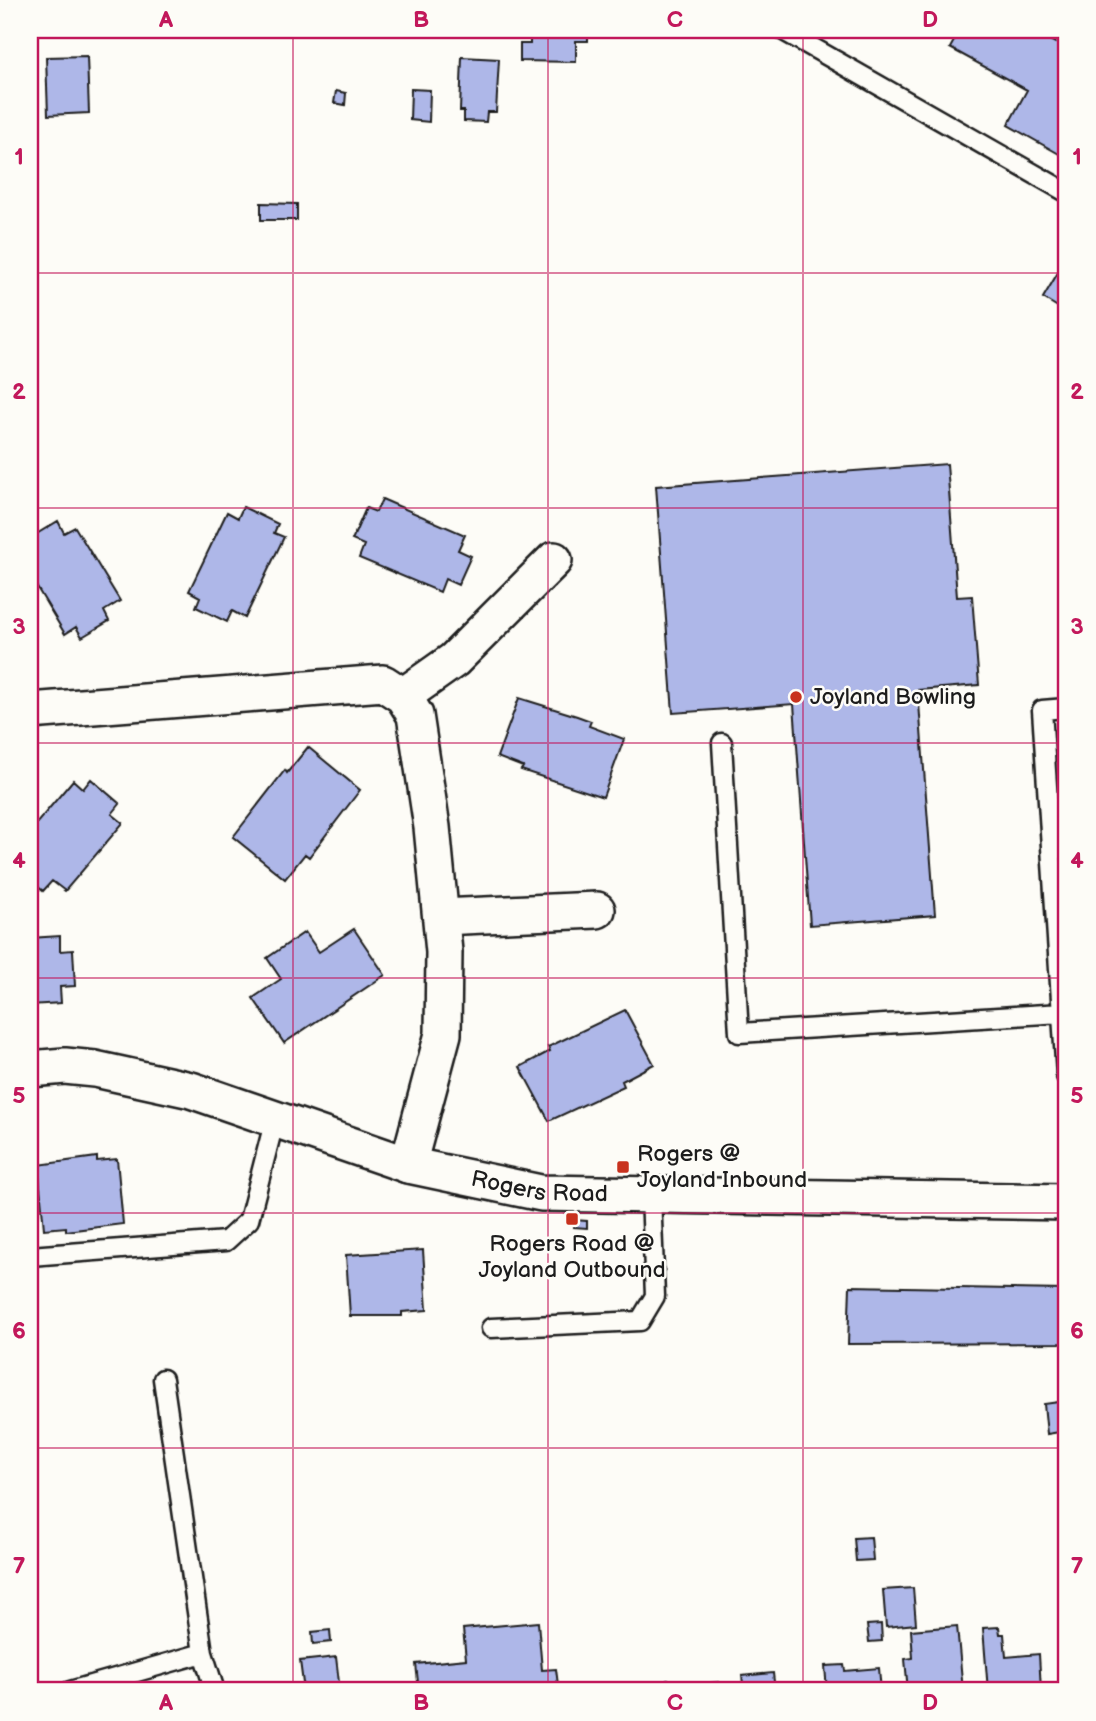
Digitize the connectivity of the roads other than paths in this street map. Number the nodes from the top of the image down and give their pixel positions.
1 (782, 30) edge
2 (1066, 192) edge
3 (554, 560) dead end
4 (402, 696) junction
5 (1066, 708) edge
6 (30, 710) edge
7 (722, 743) dead end
8 (597, 910) dead end
9 (441, 917) junction
10 (1062, 953) edge
11 (1062, 1013) junction
12 (1065, 1042) edge
13 (30, 1069) edge
14 (1066, 1076) edge
15 (275, 1119) junction
16 (408, 1165) junction
17 (651, 1195) junction
18 (1066, 1202) edge
19 (30, 1256) edge
20 (491, 1328) dead end
21 (163, 1380) dead end
22 (203, 1653) junction
23 (70, 1691) edge
24 (215, 1691) edge

1 - 2 lane
3 - 4 street
4 - 6 street
4 - 9 street
5 - 10 lane
7 - 11 lane
8 - 9 street
9 - 16 street
10 - 11 lane
11 - 12 lane
12 - 14 lane
13 - 15 street, Rogers Road
15 - 16 street, Rogers Road
15 - 19 lane
16 - 17 street, Rogers Road
17 - 18 street, Rogers Road
17 - 20 lane
21 - 22 lane
22 - 23 lane
22 - 24 lane

